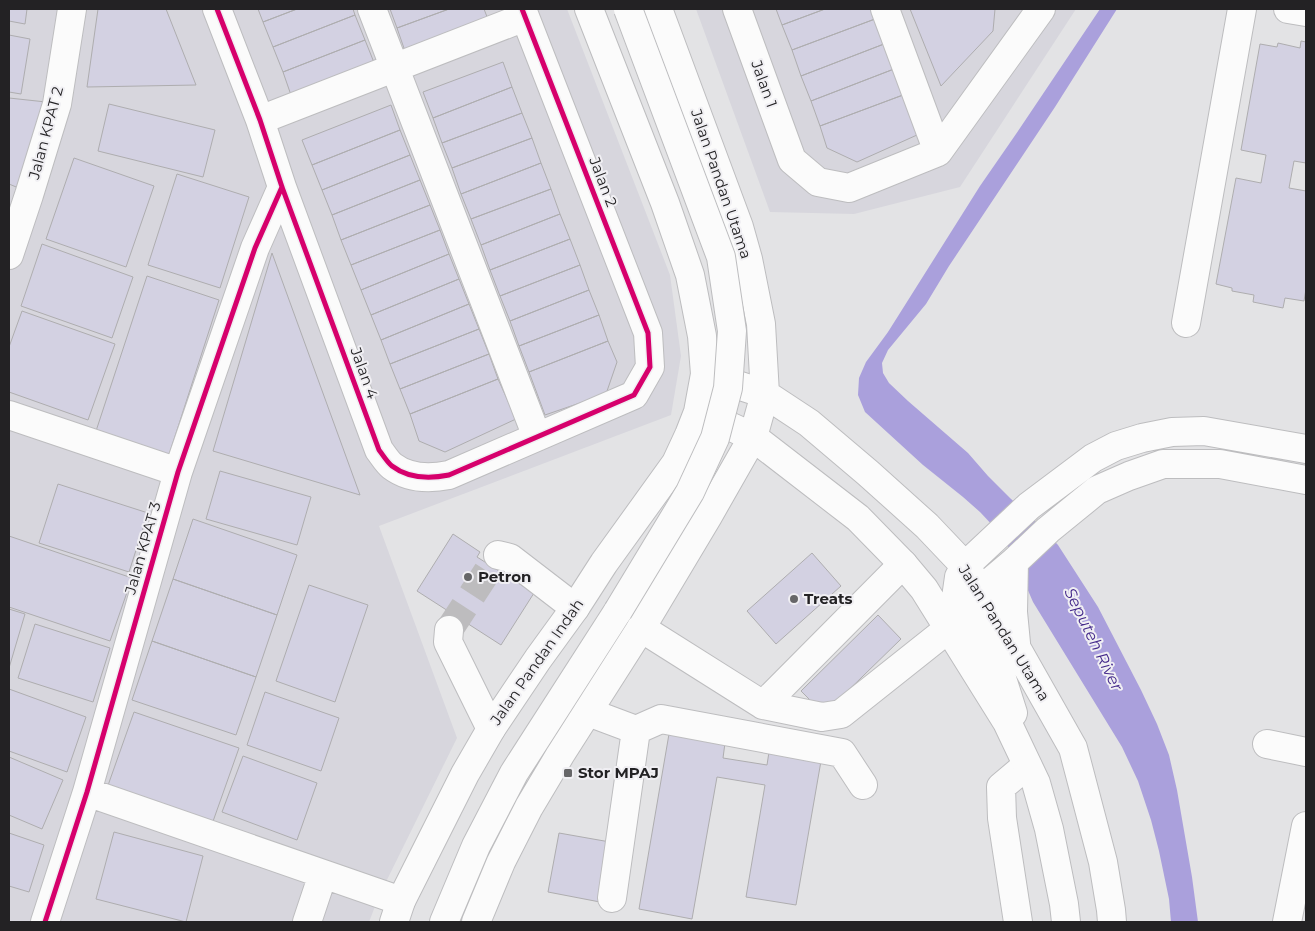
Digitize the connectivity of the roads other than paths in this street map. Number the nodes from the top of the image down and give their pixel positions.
1 (72, 9) edge
2 (217, 9) edge
3 (372, 9) edge
4 (589, 9) edge
5 (628, 9) edge
6 (658, 9) edge
7 (737, 9) edge
8 (884, 9) edge
9 (1242, 9) edge
10 (1288, 9) edge
11 (1039, 10) edge
12 (1306, 12) edge
13 (524, 13) edge
14 (394, 67) junction
15 (260, 120) junction
16 (938, 152) junction
17 (282, 187) junction
18 (9, 255) edge
19 (748, 259) junction
20 (690, 275) junction
21 (1186, 323) dead end
22 (650, 367) joint
23 (705, 374) junction
24 (765, 394) junction
25 (698, 412) junction
26 (9, 415) edge
27 (537, 437) junction
28 (753, 437) junction
29 (1306, 449) edge
30 (178, 472) junction
31 (1306, 480) edge
32 (659, 485) junction
33 (708, 516) junction
34 (927, 526) junction
35 (993, 539) junction
36 (498, 555) dead end
37 (1014, 562) junction
38 (903, 564) junction
39 (965, 566) junction
40 (924, 589) junction
41 (969, 594) junction
42 (575, 608) junction
43 (641, 628) junction
44 (948, 628) junction
45 (449, 630) tunnel mouth
46 (1017, 650) junction
47 (763, 705) junction
48 (588, 712) junction
49 (491, 729) junction
50 (636, 730) junction
51 (1267, 744) dead end
52 (1306, 752) edge
53 (1032, 774) junction
54 (863, 785) dead end
55 (88, 792) junction
56 (1306, 826) edge
57 (323, 874) junction
58 (612, 898) dead end
59 (397, 912) edge
60 (46, 922) edge
61 (307, 922) edge
62 (444, 922) edge
63 (476, 922) edge
64 (1018, 922) edge
65 (1066, 922) edge
66 (1112, 922) edge
67 (1287, 922) edge

1 - 18 main road, Jalan KPAT 2
2 - 15 main road, Jalan 4
3 - 14 main road
4 - 20 main road
5 - 62 main road, bridge
6 - 19 main road, Jalan Pandan Utama
7 - 16 main road, Jalan 1
8 - 16 main road
9 - 21 main road
10 - 12 main road
11 - 16 main road
13 - 14 main road
13 - 22 main road, Jalan 2
14 - 15 main road
14 - 27 main road
15 - 17 main road, Jalan 4
17 - 27 main road, Jalan 4
17 - 30 main road, Jalan KPAT 3
19 - 20 main road
19 - 24 main road, Jalan Pandan Utama
20 - 23 main road
22 - 27 main road, Jalan 4
23 - 24 main road, Jalan Pandan Utama
23 - 25 main road
24 - 28 main road, Jalan Pandan Utama
24 - 34 main road, Jalan Pandan Utama
25 - 28 main road
25 - 32 main road, Jalan Pandan Indah
26 - 30 main road
28 - 33 main road
28 - 38 main road
29 - 35 main road
30 - 55 main road, Jalan KPAT 3
31 - 37 main road
32 - 33 main road
32 - 42 main road, Jalan Pandan Indah
33 - 43 main road
34 - 35 main road
34 - 39 main road, Jalan Pandan Utama
35 - 39 main road
36 - 42 main road
37 - 41 main road
37 - 46 main road
38 - 40 main road
38 - 47 main road
39 - 41 main road
40 - 41 main road
40 - 44 main road
41 - 46 main road, Jalan Pandan Utama
41 - 53 main road
42 - 49 main road, Jalan Pandan Indah
43 - 47 main road
43 - 48 main road
44 - 47 main road
44 - 53 main road
45 - 49 main road
46 - 66 main road, Jalan Pandan Utama
48 - 50 main road
48 - 63 main road
49 - 59 main road, Jalan Pandan Indah
50 - 54 main road
50 - 58 main road
51 - 52 main road
53 - 64 main road
53 - 65 main road
55 - 57 main road
55 - 60 main road, Jalan KPAT 3
56 - 67 main road
57 - 59 main road
57 - 61 main road

